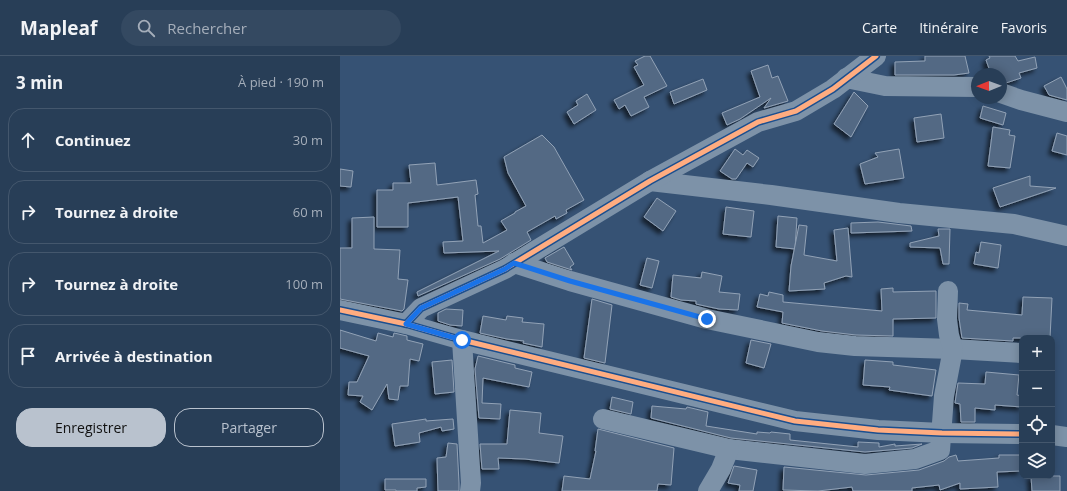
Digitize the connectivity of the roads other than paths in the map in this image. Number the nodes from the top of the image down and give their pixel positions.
1 (876, 56) edge
2 (846, 78) junction
3 (971, 87) edge
4 (1007, 95) edge
5 (1067, 112) edge
6 (650, 181) junction
7 (1067, 236) edge
8 (514, 263) junction
9 (948, 291) dead end
10 (340, 310) edge
11 (406, 324) junction
12 (462, 340) junction
13 (952, 349) junction
14 (1019, 353) edge
15 (602, 419) dead end
16 (942, 433) junction
17 (1019, 434) edge
18 (1055, 435) edge
19 (1067, 437) edge
20 (729, 449) junction
21 (470, 491) edge
22 (708, 491) edge

1 - 2 street
2 - 3 street
2 - 6 street
4 - 5 street
6 - 7 street
6 - 8 street
8 - 11 street
8 - 13 street
9 - 13 street
10 - 11 street
11 - 12 street
12 - 16 street
12 - 21 street
13 - 14 street
13 - 16 street
15 - 20 street
16 - 17 street
16 - 20 street
18 - 19 street
20 - 22 street

